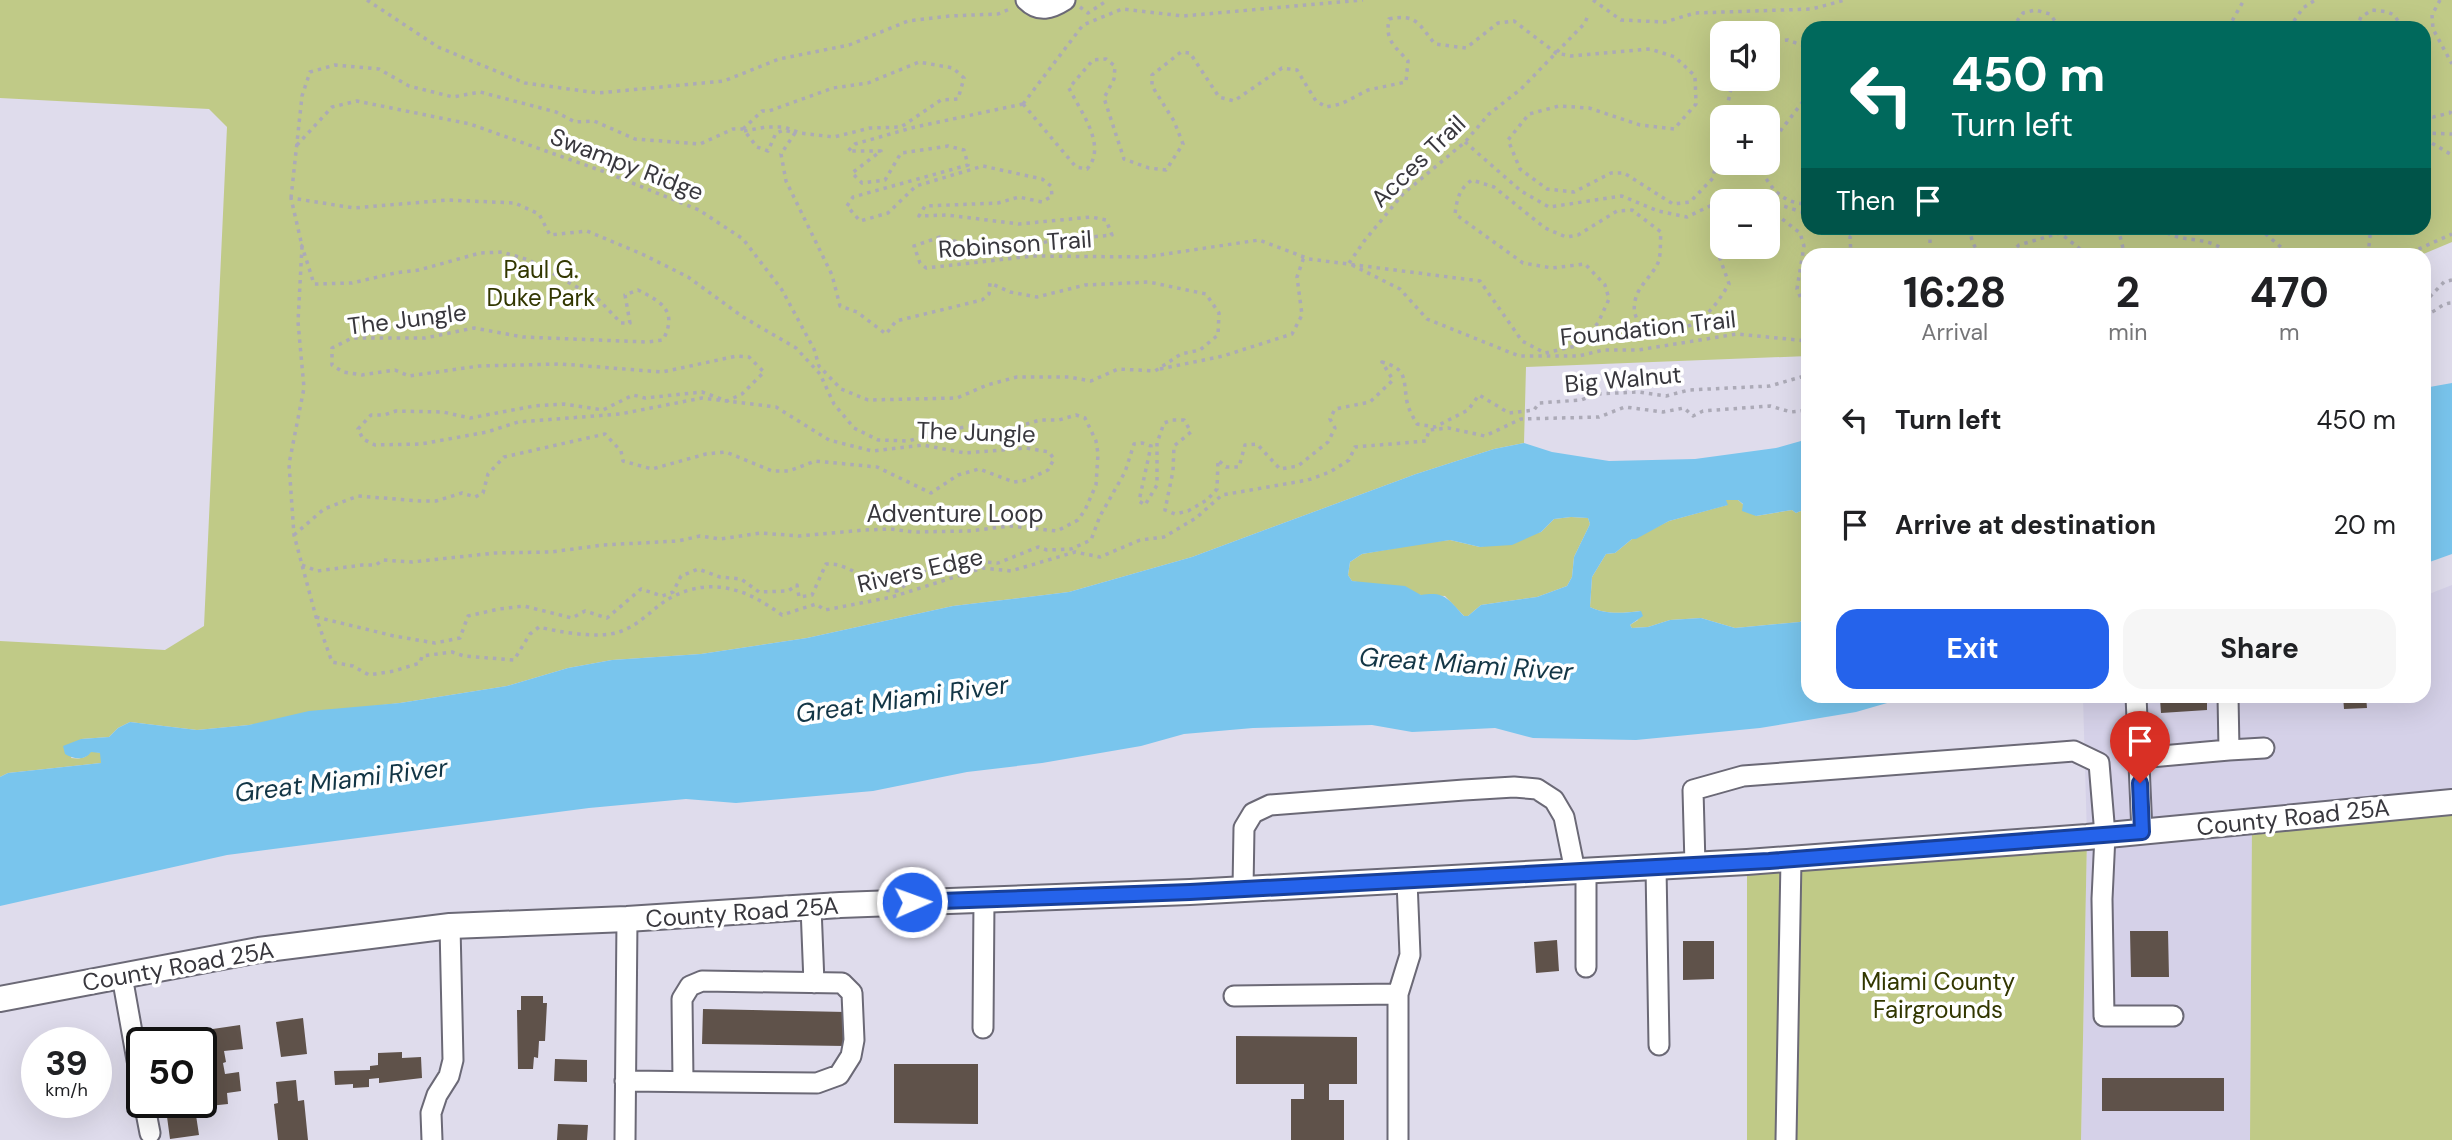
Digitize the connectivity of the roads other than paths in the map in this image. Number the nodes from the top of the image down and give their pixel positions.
1 (1027, 1) edge
2 (1072, 3) edge
3 (2136, 703) edge
4 (2228, 703) edge
5 (2264, 748) dead end
6 (2229, 750) junction
7 (2139, 758) junction
8 (2452, 802) edge
9 (2142, 832) junction
10 (2105, 835) junction
11 (1791, 859) junction
12 (1695, 865) junction
13 (1656, 867) junction
14 (1580, 871) junction
15 (1407, 881) junction
16 (1243, 890) junction
17 (984, 900) junction
18 (811, 907) junction
19 (627, 919) junction
20 (450, 926) junction
21 (1586, 967) dead end
22 (122, 976) junction
23 (814, 983) junction
24 (1398, 994) junction
25 (1234, 996) dead end
26 (0, 999) edge
27 (2173, 1016) dead end
28 (131, 1027) edge
29 (983, 1028) dead end
30 (1659, 1045) dead end
31 (625, 1081) junction
32 (683, 1081) junction
33 (147, 1118) edge
34 (150, 1133) dead end
35 (432, 1140) edge
36 (625, 1140) edge
37 (1398, 1140) edge
38 (1786, 1140) edge

1 - 2 street
3 - 7 street
4 - 6 street
5 - 6 street
6 - 7 street
7 - 9 street
8 - 9 main road, County Road 25A
9 - 10 main road, County Road 25A
10 - 11 main road, County Road 25A
10 - 12 street
10 - 27 street
11 - 12 main road, County Road 25A
11 - 38 street
12 - 13 main road, County Road 25A
13 - 14 main road, County Road 25A
13 - 30 street
14 - 15 main road, County Road 25A
14 - 16 street
14 - 21 street
15 - 16 main road, County Road 25A
15 - 24 street
16 - 17 main road, County Road 25A
17 - 18 main road, County Road 25A
17 - 29 street
18 - 19 main road, County Road 25A
18 - 23 street
19 - 20 main road, County Road 25A
19 - 31 street
20 - 22 main road, County Road 25A
20 - 35 street
22 - 26 main road, County Road 25A
22 - 28 street
23 - 32 street
23 - 32 street
24 - 25 street
24 - 37 street
31 - 32 street
31 - 36 street
33 - 34 street

